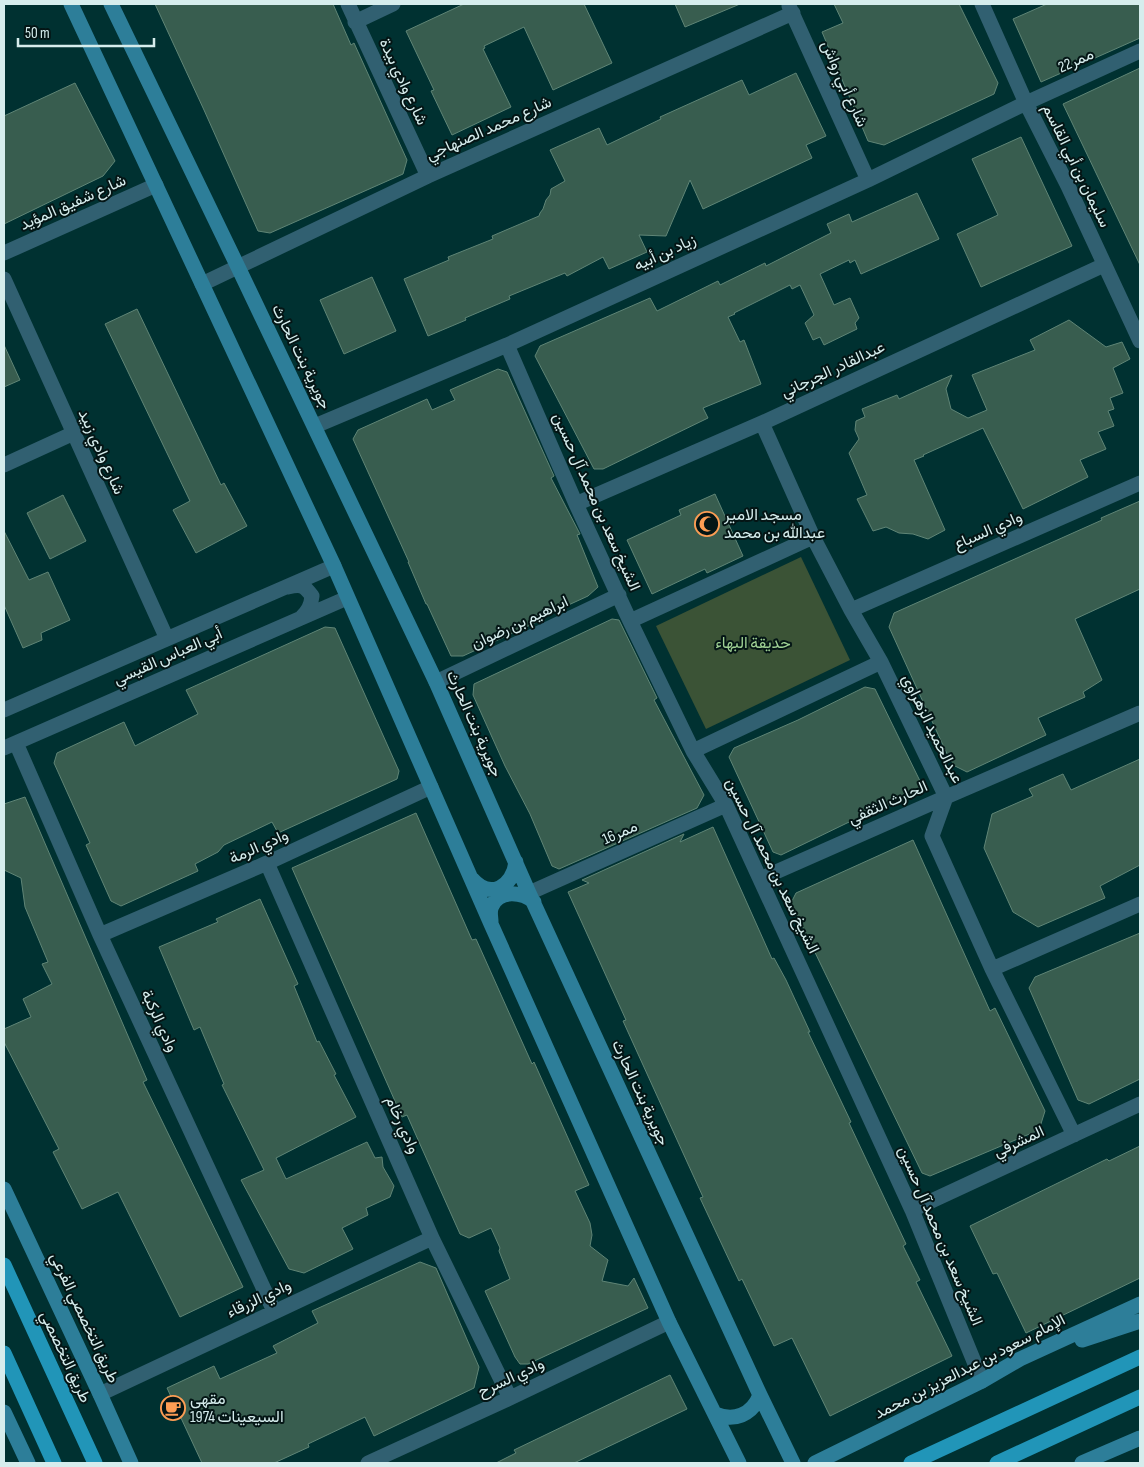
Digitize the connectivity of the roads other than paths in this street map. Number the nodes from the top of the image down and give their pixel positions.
1 (71, 4) edge
2 (111, 4) edge
3 (348, 4) edge
4 (393, 4) edge
5 (982, 4) edge
6 (790, 8) edge
7 (355, 22) junction
8 (1140, 51) edge
9 (1026, 103) junction
10 (428, 176) junction
11 (868, 180) junction
12 (156, 185) junction
13 (4, 253) edge
14 (1104, 265) junction
15 (238, 267) junction
16 (4, 279) edge
17 (202, 284) junction
18 (1140, 342) edge
19 (507, 345) junction
20 (762, 423) junction
21 (315, 426) junction
22 (74, 433) junction
23 (4, 466) edge
24 (1140, 483) edge
25 (576, 504) junction
26 (813, 537) junction
27 (334, 566) junction
28 (284, 588) junction
29 (619, 595) junction
30 (347, 598) junction
31 (851, 610) junction
32 (300, 619) junction
33 (630, 621) junction
34 (167, 639) junction
35 (881, 662) junction
36 (436, 682) junction
37 (4, 710) edge
38 (1140, 713) edge
39 (10, 746) edge
40 (694, 751) junction
41 (431, 787) junction
42 (946, 797) junction
43 (726, 805) junction
44 (516, 862) junction
45 (267, 863) junction
46 (472, 879) junction
47 (760, 879) junction
48 (532, 897) junction
49 (1140, 904) edge
50 (492, 924) junction
51 (100, 935) junction
52 (992, 969) junction
53 (1140, 1104) edge
54 (1074, 1136) junction
55 (4, 1189) edge
56 (912, 1210) junction
57 (432, 1238) junction
58 (4, 1265) edge
59 (1140, 1304) edge
60 (274, 1311) junction
61 (1140, 1321) edge
62 (669, 1322) junction
63 (4, 1353) edge
64 (1140, 1357) edge
65 (1020, 1359) junction
66 (982, 1381) junction
67 (100, 1394) junction
68 (760, 1396) junction
69 (1140, 1396) edge
70 (510, 1398) junction
71 (4, 1412) edge
72 (715, 1414) junction
73 (1140, 1431) edge
74 (1140, 1438) edge
75 (1096, 1457) junction
76 (28, 1463) edge
77 (54, 1463) edge
78 (95, 1463) edge
79 (131, 1463) edge
80 (368, 1463) edge
81 (739, 1463) edge
82 (793, 1463) edge
83 (815, 1463) edge
84 (911, 1463) edge
85 (997, 1463) edge
86 (1082, 1463) edge

1 - 12 street
2 - 15 street, جويرية بنت الحارث
3 - 7 street, شارع وادي بيدة
4 - 7 street
5 - 9 street, سليمان بن أبي القاسم
6 - 10 street, شارع محمد الصنهاجي
6 - 11 street, شارع أبي رواش
7 - 10 street, شارع وادي بيدة
8 - 9 street, ممر22
9 - 11 street, زياد بن أبيه
9 - 14 street, سليمان بن أبي القاسم
10 - 15 street, شارع محمد الصنهاجي
11 - 19 street, زياد بن أبيه
12 - 13 street, شارع شفيق المؤيد
12 - 17 street
14 - 18 street, سليمان بن أبي القاسم
14 - 20 street, عبدالقادر الجرجاني
15 - 17 street, شارع محمد الصنهاجي
15 - 21 street, جويرية بنت الحارث
16 - 22 street, شارع وادي زبيد
17 - 27 street
19 - 21 street, زياد بن أبيه
19 - 25 street, الشيخ سعد بن محمد آل حسين
20 - 25 street, عبدالقادر الجرجاني
20 - 26 street, عبدالحميد الزهراوي
21 - 36 street, جويرية بنت الحارث
22 - 23 street
22 - 34 street, شارع وادي زبيد
24 - 31 street, وادي السباع
25 - 29 street, الشيخ سعد بن محمد آل حسين
26 - 31 street, عبدالحميد الزهراوي
26 - 33 street
27 - 28 street, أبي العباس القيسي
27 - 30 street
28 - 32 street
28 - 34 street, أبي العباس القيسي
29 - 33 street, الشيخ سعد بن محمد آل حسين
29 - 36 street, ابراهيم بن رضوان
30 - 32 street, أبي العباس القيسي
30 - 41 street
31 - 35 street, عبدالحميد الزهراوي
32 - 39 street, أبي العباس القيسي
33 - 40 street, الشيخ سعد بن محمد آل حسين
34 - 37 street, أبي العباس القيسي
35 - 40 street
35 - 42 street, عبدالحميد الزهراوي
36 - 44 street, جويرية بنت الحارث
38 - 42 street, الحارث الثقفي
39 - 51 street, وادي الركبة
40 - 43 street, الشيخ سعد بن محمد آل حسين
41 - 45 street, وادي الرمة
41 - 46 street
42 - 47 street, الحارث الثقفي
42 - 52 street, عبدالحميد الزهراوي
43 - 47 street, الشيخ سعد بن محمد آل حسين
43 - 48 street, ممر16
44 - 46 street
44 - 48 street, جويرية بنت الحارث
45 - 51 street, وادي الرمة
45 - 57 street, وادي رخام
46 - 50 street
47 - 56 street, الشيخ سعد بن محمد آل حسين
48 - 50 street
48 - 68 street, جويرية بنت الحارث
49 - 52 street
50 - 62 street
51 - 60 street, وادي الركبة
52 - 54 street, عبدالحميد الزهراوي
53 - 54 street, المشرفي
54 - 56 street, المشرفي
55 - 67 street, طريق التخصصي الفرعي
56 - 66 street, الشيخ سعد بن محمد آل حسين
57 - 60 street, وادي الزرقاء
57 - 70 street, وادي رخام
58 - 78 main road, طريق التخصصي
59 - 65 street, الإمام سعود بن عبدالعزيز بن محمد
60 - 67 street, وادي الزرقاء
61 - 65 street
62 - 70 street, وادي السرح
62 - 72 street
63 - 77 main road
64 - 84 main road
65 - 66 street, الإمام سعود بن عبدالعزيز بن محمد
66 - 83 street, الإمام سعود بن عبدالعزيز بن محمد
67 - 79 street, طريق التخصصي الفرعي
68 - 72 street
68 - 82 street, جويرية بنت الحارث
69 - 85 main road
70 - 80 street, وادي السرح
71 - 76 street
72 - 81 street
73 - 75 street
74 - 75 street
75 - 86 street

